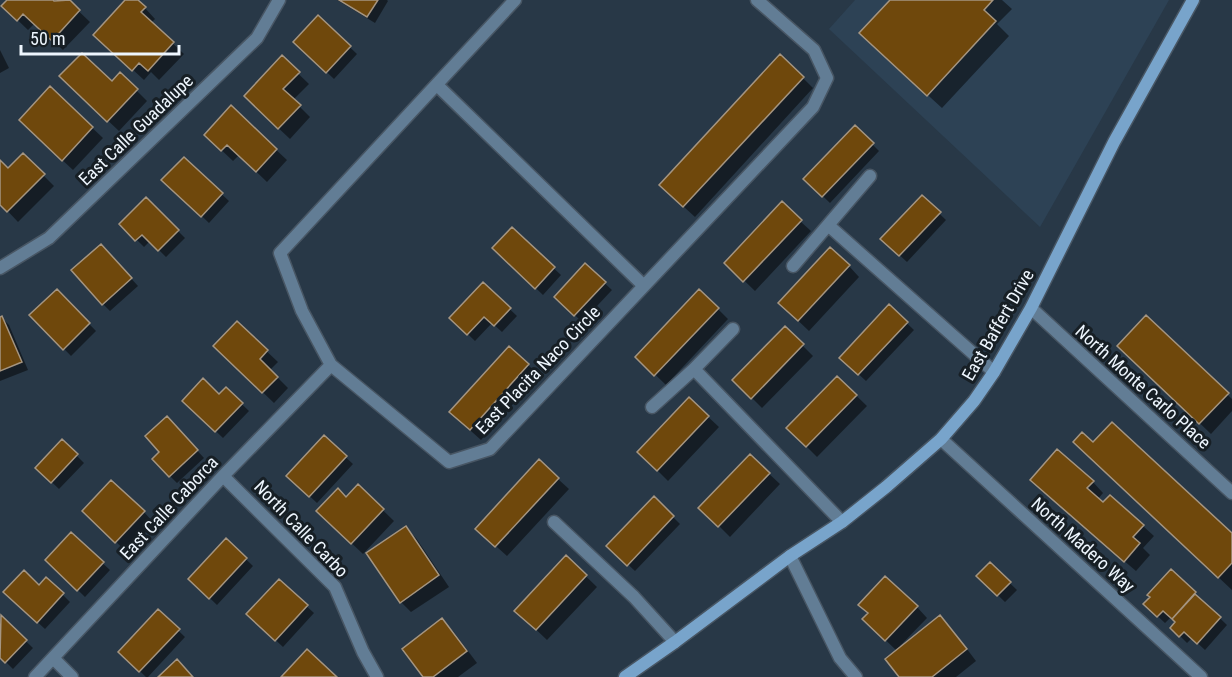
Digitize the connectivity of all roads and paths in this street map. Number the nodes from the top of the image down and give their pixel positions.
1 (279, 0) edge
2 (515, 0) edge
3 (757, 0) edge
4 (1193, 0) edge
5 (437, 85) junction
6 (870, 176) dead end
7 (828, 225) junction
8 (793, 266) dead end
9 (0, 268) edge
10 (644, 286) junction
11 (1031, 308) junction
12 (733, 329) dead end
13 (331, 365) junction
14 (694, 369) junction
15 (994, 372) junction
16 (652, 407) dead end
17 (941, 440) junction
18 (223, 476) junction
19 (1232, 493) edge
20 (554, 522) dead end
21 (842, 522) junction
22 (790, 556) junction
23 (675, 642) junction
24 (53, 658) junction
25 (35, 677) edge
26 (72, 677) edge
27 (377, 677) edge
28 (625, 677) edge
29 (855, 677) edge
30 (1201, 677) edge

1 - 9 street, East Calle Guadalupe
2 - 5 street, East Placita Naco Circle
3 - 10 street, East Placita Naco Circle
4 - 11 street, East Baffert Drive
5 - 10 street
5 - 13 street, East Placita Naco Circle
6 - 7 street
7 - 8 street
7 - 15 street
10 - 13 street, East Placita Naco Circle
11 - 15 street, East Baffert Drive
11 - 19 street, North Monte Carlo Place
12 - 14 street
13 - 18 street, East Calle Caborca
14 - 16 street
14 - 21 street
15 - 17 street, East Baffert Drive
17 - 21 street, East Baffert Drive
17 - 30 street, North Madero Way
18 - 24 street, East Calle Caborca
18 - 27 street, North Calle Carbo
20 - 23 street
21 - 22 street, East Baffert Drive
22 - 23 street, East Baffert Drive
22 - 29 street
23 - 28 street, East Baffert Drive
24 - 25 street, East Calle Caborca
24 - 26 street

